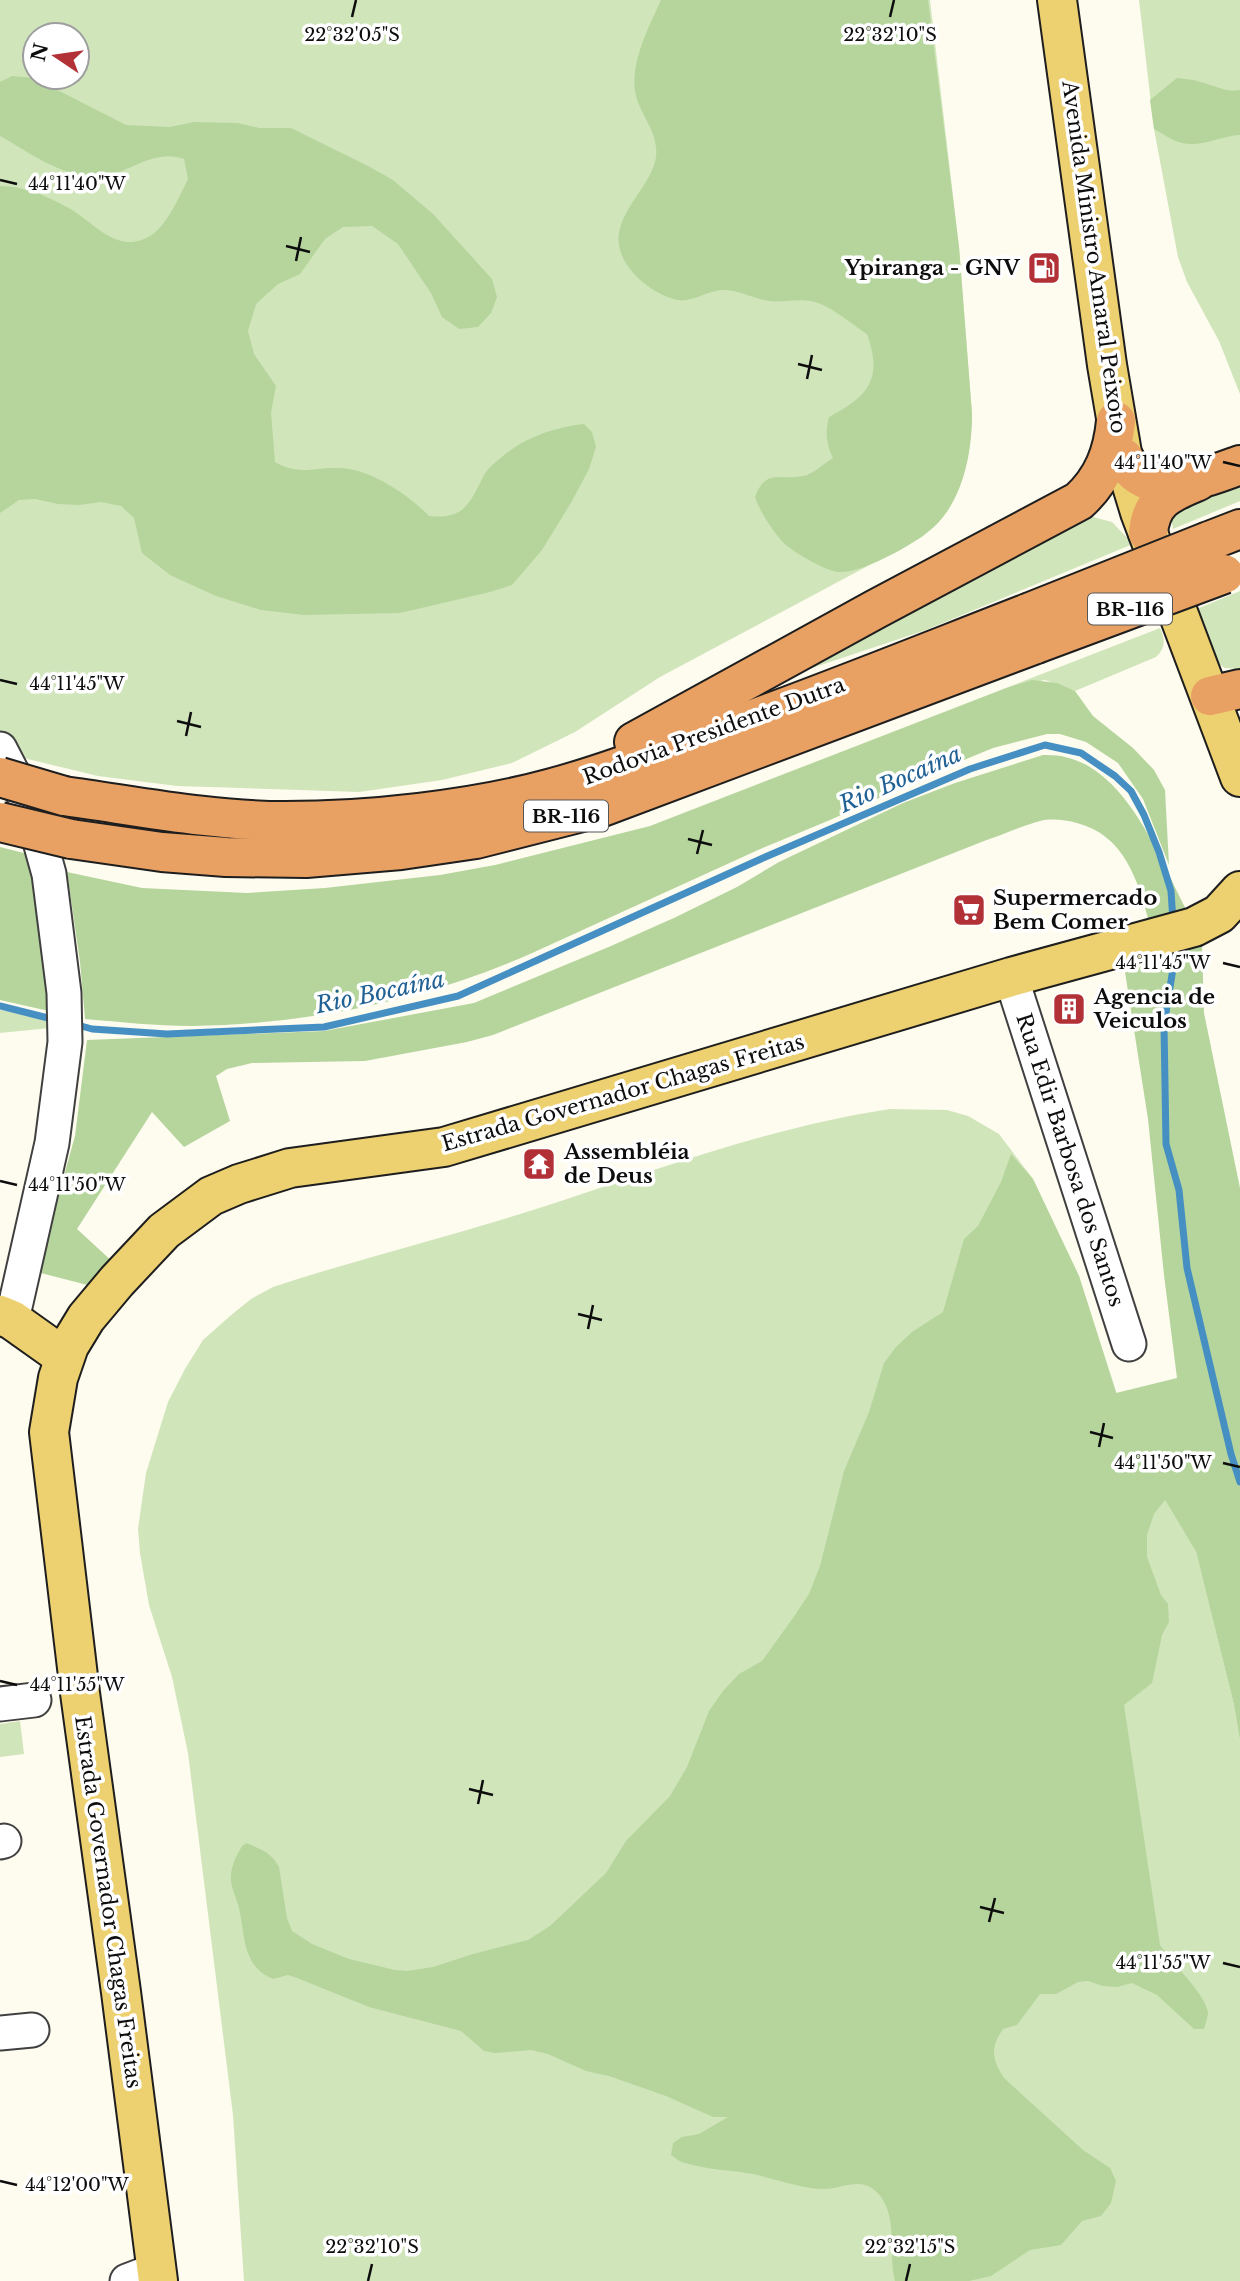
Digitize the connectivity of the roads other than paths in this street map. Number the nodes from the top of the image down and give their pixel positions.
1 (1057, 0) edge
2 (1116, 421) junction
3 (1124, 458) junction
4 (1225, 471) edge
5 (1079, 501) junction
6 (1144, 522) junction
7 (1228, 553) edge
8 (1032, 629) junction
9 (1225, 693) edge
10 (0, 749) edge
11 (0, 776) edge
12 (1240, 777) edge
13 (550, 789) junction
14 (0, 822) edge
15 (1240, 891) edge
16 (1011, 977) junction
17 (6, 1317) edge
18 (1129, 1343) dead end
19 (64, 1357) junction
20 (54, 1697) junction
21 (0, 1704) edge
22 (147, 2277) edge

1 - 2 main road, Avenida Ministro Amaral Peixoto
2 - 3 main road, Avenida Ministro Amaral Peixoto
2 - 5 highway
3 - 4 highway
3 - 6 main road, Avenida Ministro Amaral Peixoto
4 - 6 highway
5 - 6 highway
5 - 13 highway
6 - 9 main road
7 - 8 highway, Rodovia Presidente Dutra / BR-116, bridge
8 - 13 highway, Rodovia Presidente Dutra / BR-116
8 - 14 highway, Rodovia Presidente Dutra / BR-116, bridge
9 - 12 main road
10 - 17 street
11 - 13 highway, Rodovia Presidente Dutra / BR-116, bridge
15 - 16 main road, Estrada Governador Chagas Freitas
16 - 18 street, Rua Edir Barbosa dos Santos
16 - 19 main road, Estrada Governador Chagas Freitas
17 - 19 main road
19 - 20 main road, Estrada Governador Chagas Freitas
20 - 21 street
20 - 22 main road, Estrada Governador Chagas Freitas

